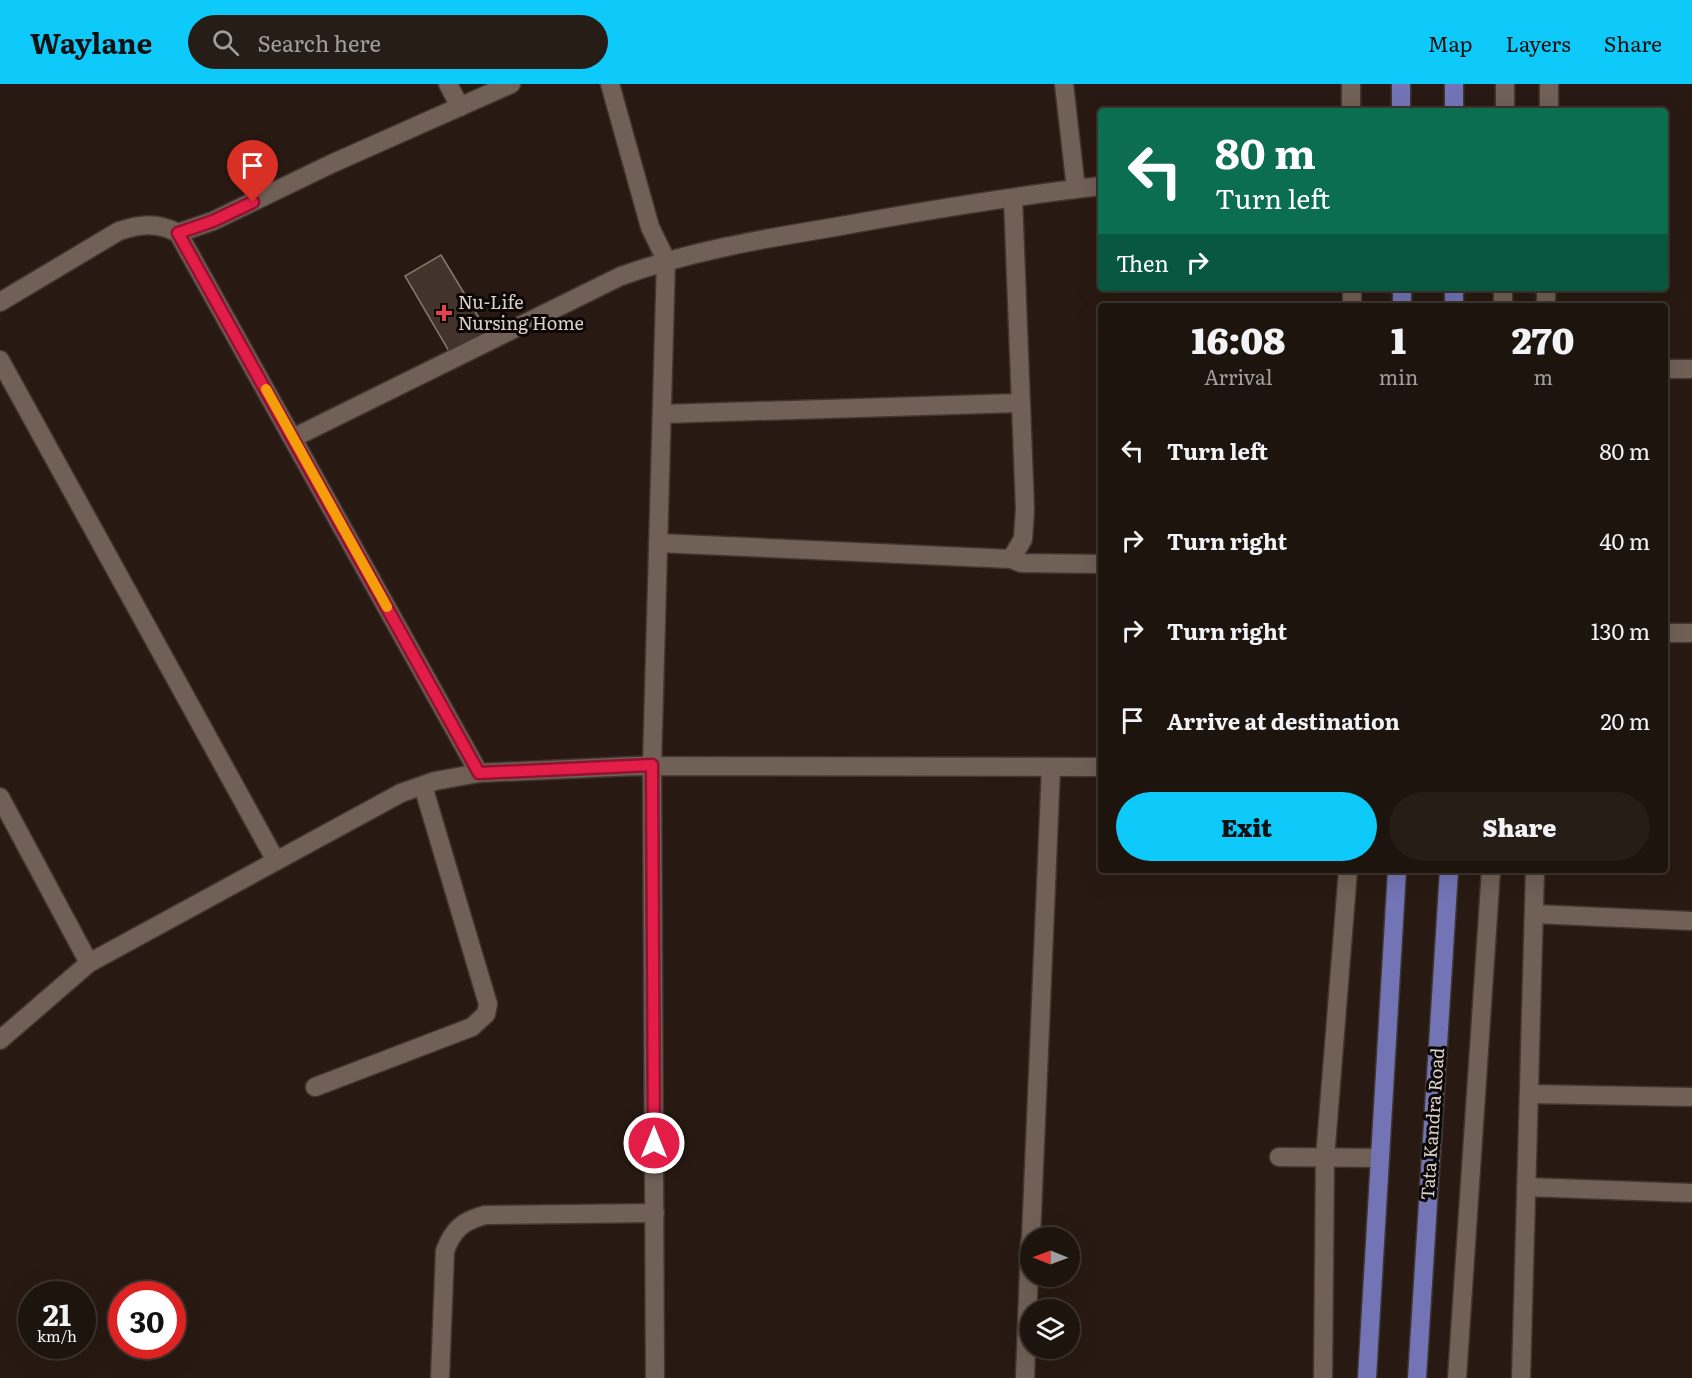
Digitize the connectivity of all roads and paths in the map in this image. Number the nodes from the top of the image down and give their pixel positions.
1 (448, 84) edge
2 (511, 84) edge
3 (609, 84) edge
4 (1065, 84) edge
5 (1351, 84) edge
6 (1401, 84) edge
7 (1454, 84) edge
8 (1505, 84) edge
9 (1550, 84) edge
10 (460, 106) junction
11 (1351, 108) edge
12 (1401, 108) edge
13 (1454, 108) edge
14 (1505, 108) edge
15 (1549, 108) edge
16 (1098, 186) edge
17 (1076, 189) junction
18 (1013, 198) junction
19 (178, 233) junction
20 (666, 260) junction
21 (0, 302) edge
22 (0, 360) edge
23 (1668, 369) edge
24 (1692, 369) edge
25 (1019, 403) junction
26 (662, 414) junction
27 (293, 438) junction
28 (658, 543) junction
29 (1011, 559) junction
30 (1098, 564) edge
31 (1668, 633) edge
32 (1692, 633) edge
33 (652, 765) junction
34 (1051, 767) junction
35 (1098, 767) edge
36 (479, 773) junction
37 (423, 786) junction
38 (0, 798) edge
39 (276, 861) junction
40 (1348, 873) edge
41 (1398, 873) edge
42 (1449, 873) edge
43 (1491, 873) edge
44 (1535, 873) edge
45 (1534, 914) junction
46 (1692, 921) edge
47 (89, 963) junction
48 (0, 1040) edge
49 (315, 1087) dead end
50 (1529, 1094) junction
51 (1692, 1097) edge
52 (1279, 1157) dead end
53 (1380, 1158) junction
54 (1325, 1159) junction
55 (1526, 1187) junction
56 (1692, 1193) edge
57 (655, 1214) junction
58 (1032, 1227) edge
59 (1029, 1287) edge
60 (440, 1378) edge
61 (655, 1378) edge
62 (1025, 1378) edge
63 (1323, 1378) edge
64 (1367, 1378) edge
65 (1418, 1378) edge
66 (1457, 1378) edge
67 (1521, 1378) edge

1 - 10 street
2 - 10 street
3 - 20 street
4 - 17 street
5 - 11 street
6 - 12 main road
7 - 13 main road
8 - 14 street
9 - 15 street
10 - 19 street
16 - 17 street
17 - 18 street
18 - 20 street
18 - 25 street
19 - 21 street
19 - 27 street
20 - 26 street
20 - 27 street
22 - 39 street
23 - 24 street
25 - 26 street
25 - 29 street
26 - 28 street
27 - 36 street
28 - 29 street
28 - 33 street
29 - 30 street
31 - 32 street
33 - 34 street
33 - 36 street
33 - 57 street
34 - 35 street
34 - 58 street
36 - 37 street
37 - 39 street
37 - 49 street
38 - 47 street
39 - 47 street
40 - 54 street
41 - 53 main road
42 - 65 main road, Tata Kandra Road
43 - 66 street
44 - 45 street
45 - 46 street
45 - 50 street
47 - 48 street
50 - 51 street
50 - 55 street
52 - 54 street
53 - 54 street
53 - 64 main road
54 - 63 street
55 - 56 street
55 - 67 street
57 - 60 street
57 - 61 street
59 - 62 street

